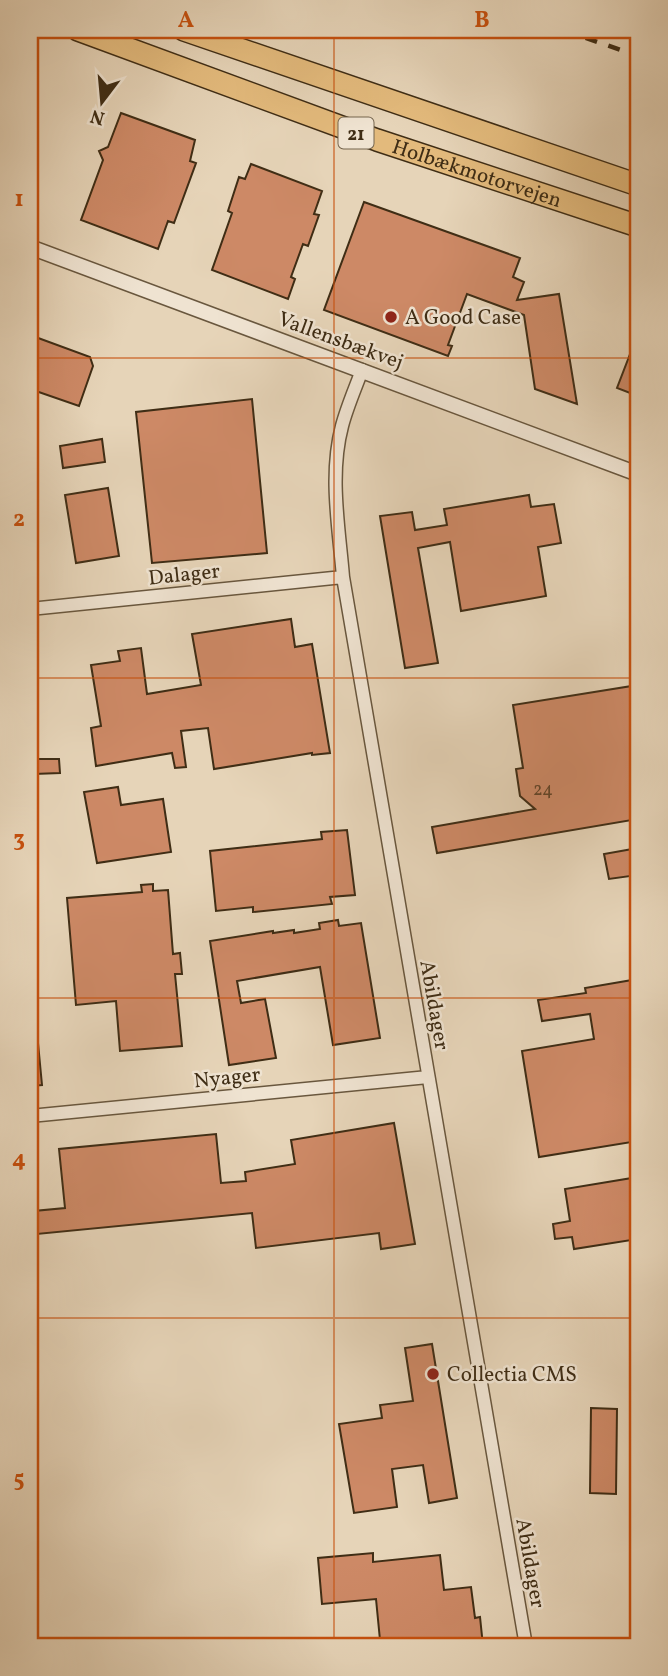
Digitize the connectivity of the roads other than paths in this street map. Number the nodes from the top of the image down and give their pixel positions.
1 (78, 30) edge
2 (184, 30) edge
3 (634, 184) edge
4 (638, 226) edge
5 (30, 247) edge
6 (362, 370) junction
7 (638, 474) edge
8 (343, 577) junction
9 (30, 609) edge
10 (428, 1077) junction
11 (30, 1116) edge
12 (526, 1646) edge

1 - 4 highway, Holbækmotorvejen / 21
2 - 3 highway, Holbækmotorvejen / 21
5 - 6 street, Vallensbækvej
6 - 7 street, Vallensbækvej
6 - 8 street, Abildager
8 - 9 street, Dalager
8 - 10 street, Abildager
10 - 11 street, Nyager
10 - 12 street, Abildager

